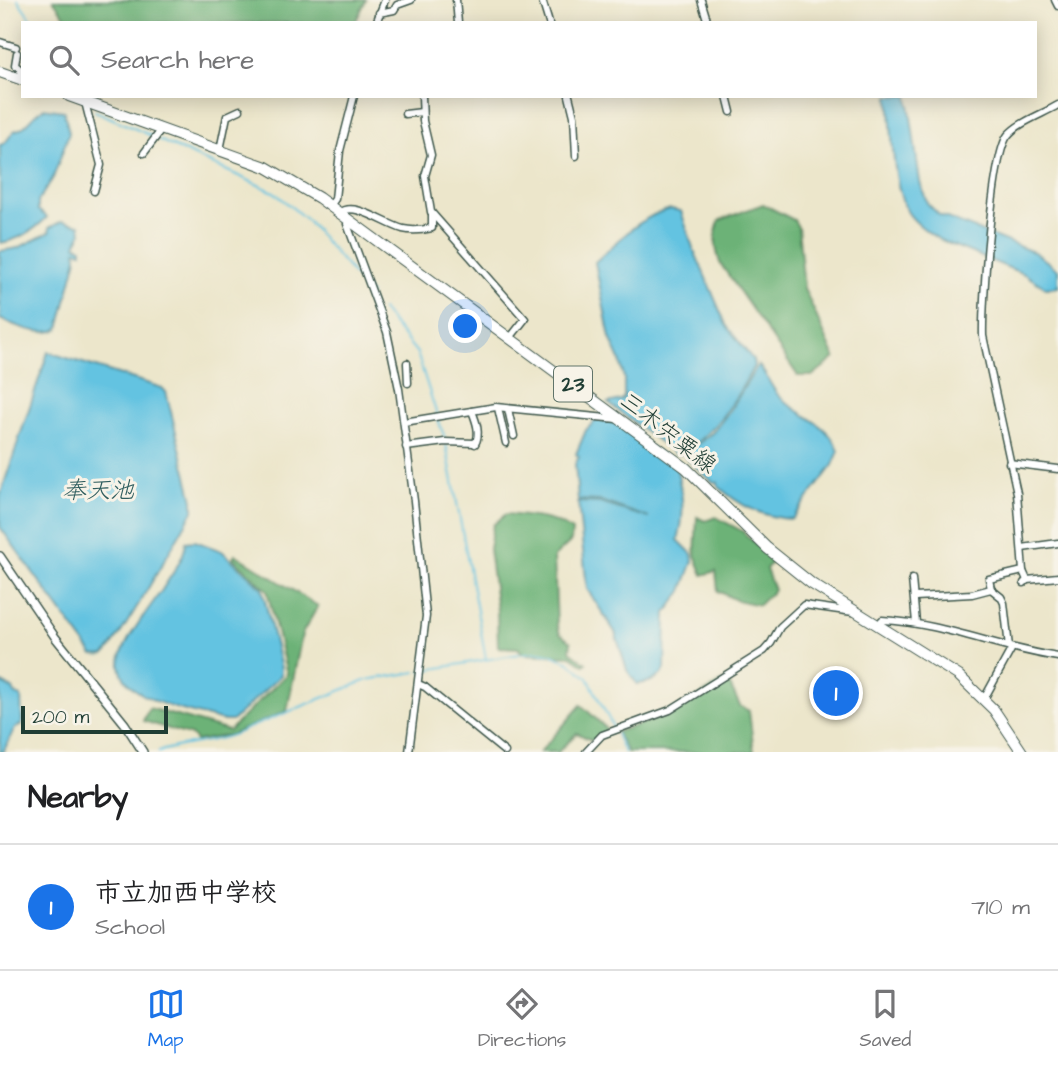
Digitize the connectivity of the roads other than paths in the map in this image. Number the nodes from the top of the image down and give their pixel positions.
1 (385, 0) edge
2 (411, 0) edge
3 (456, 0) edge
4 (542, 0) edge
5 (701, 0) edge
6 (1055, 0) edge
7 (1058, 6) edge
8 (379, 13) junction
9 (377, 21) edge
10 (458, 21) edge
11 (548, 21) edge
12 (707, 21) edge
13 (0, 42) edge
14 (0, 72) edge
15 (21, 74) edge
16 (21, 80) edge
17 (74, 98) edge
18 (353, 98) edge
19 (422, 98) edge
20 (570, 98) edge
21 (728, 98) edge
22 (85, 102) junction
23 (1058, 105) edge
24 (240, 110) dead end
25 (422, 112) junction
26 (732, 112) dead end
27 (405, 114) dead end
28 (162, 129) junction
29 (220, 150) junction
30 (144, 153) dead end
31 (576, 156) dead end
32 (94, 191) dead end
33 (330, 206) junction
34 (339, 214) junction
35 (432, 214) junction
36 (349, 220) junction
37 (510, 338) junction
38 (395, 368) junction
39 (398, 383) junction
40 (498, 408) junction
41 (508, 409) junction
42 (472, 411) junction
43 (620, 418) junction
44 (404, 422) junction
45 (514, 436) dead end
46 (506, 443) dead end
47 (406, 447) junction
48 (1009, 463) junction
49 (1058, 469) edge
50 (1058, 543) edge
51 (1022, 548) junction
52 (0, 556) edge
53 (1023, 571) junction
54 (1058, 577) edge
55 (912, 579) dead end
56 (991, 589) junction
57 (915, 597) junction
58 (855, 611) junction
59 (916, 623) junction
60 (878, 625) junction
61 (1011, 648) junction
62 (1058, 657) edge
63 (418, 684) junction
64 (984, 699) junction
65 (144, 752) edge
66 (409, 752) edge
67 (505, 752) edge
68 (586, 752) edge
69 (1022, 752) edge

1 - 8 street
2 - 8 street
3 - 10 street
4 - 11 street
5 - 12 street
6 - 7 street
8 - 9 street
13 - 15 street
14 - 16 main road
17 - 22 main road, 三木宍粟線 / 23
18 - 33 street
19 - 25 street
20 - 31 street
21 - 26 street
22 - 28 main road, 三木宍粟線 / 23
22 - 32 street
23 - 48 street
24 - 29 street
25 - 27 street
25 - 35 street
28 - 29 main road, 三木宍粟線 / 23
28 - 30 street
29 - 33 main road, 三木宍粟線 / 23
33 - 34 main road, 三木宍粟線 / 23
34 - 35 street
34 - 36 main road, 三木宍粟線 / 23
35 - 37 street
36 - 37 main road, 三木宍粟線 / 23
36 - 38 street
37 - 43 main road, 三木宍粟線 / 23
38 - 39 street
38 - 39 street
39 - 44 street
40 - 41 street
40 - 42 street
40 - 46 street
41 - 43 street
41 - 45 street
42 - 44 street
42 - 47 street
43 - 58 main road, 三木宍粟線 / 23
44 - 47 street
47 - 63 street
48 - 49 street
48 - 51 street
50 - 51 street
51 - 53 street
52 - 65 street
53 - 54 street
53 - 56 street
55 - 57 street
56 - 57 street
56 - 61 street
57 - 59 street
58 - 60 main road, 三木宍粟線 / 23
58 - 68 street
59 - 60 street
59 - 61 street
60 - 64 main road, 三木宍粟線 / 23
61 - 62 street
61 - 64 street
63 - 66 street
63 - 67 street
64 - 69 main road, 三木宍粟線 / 23

